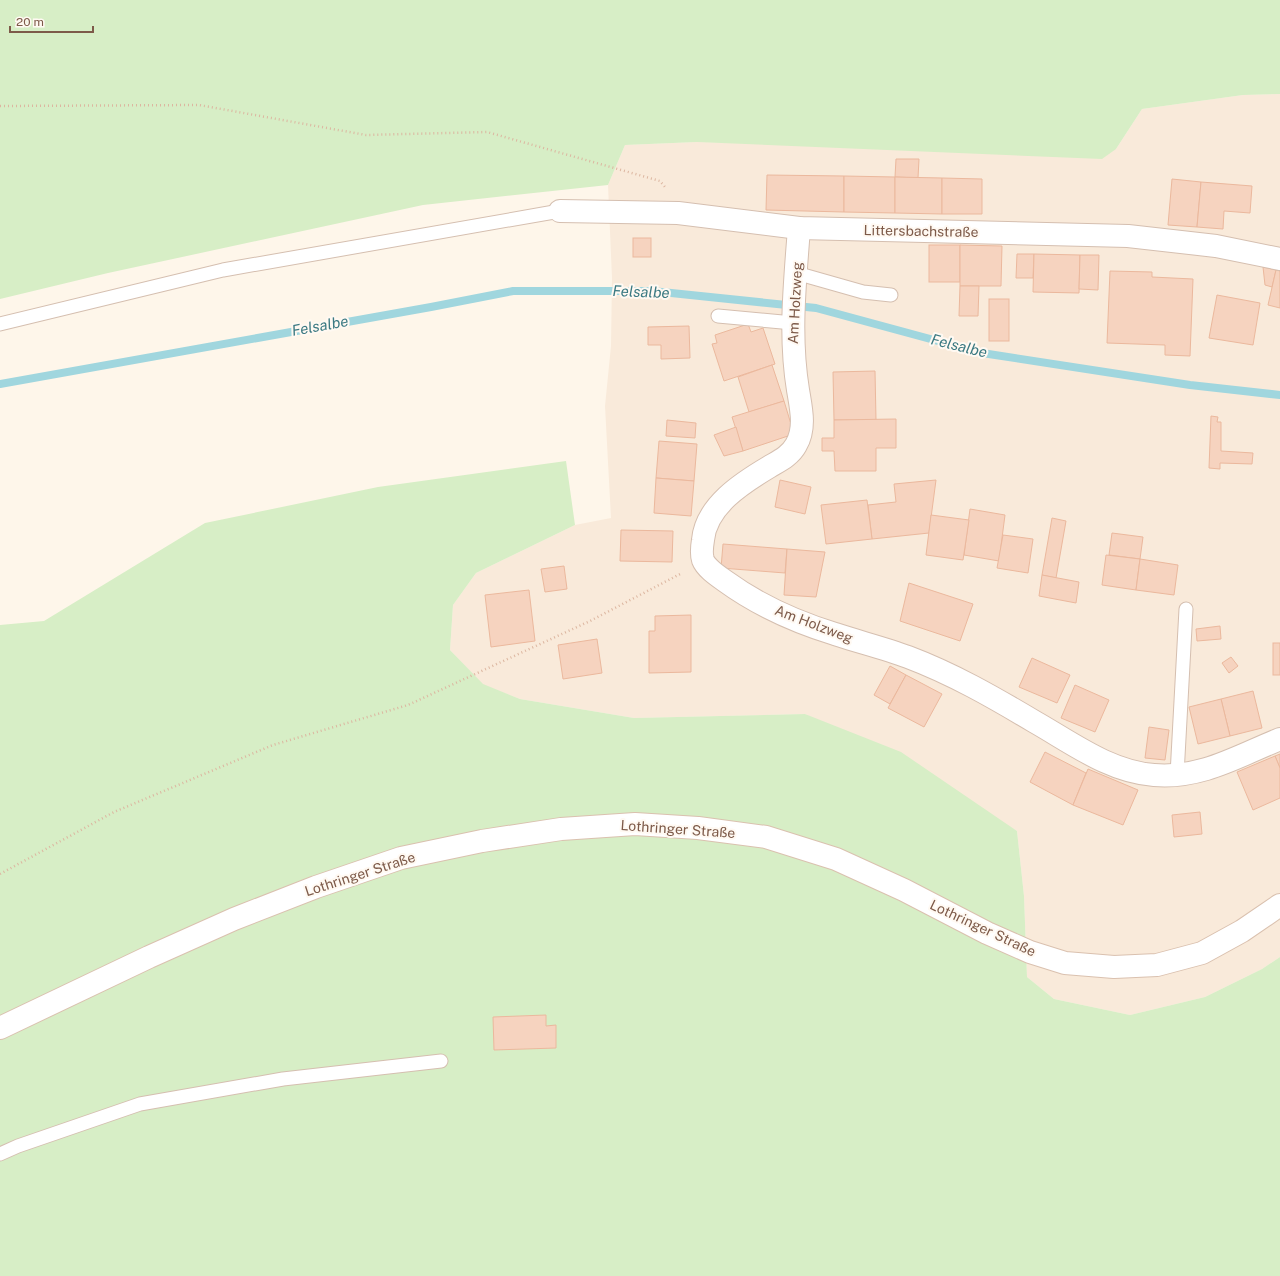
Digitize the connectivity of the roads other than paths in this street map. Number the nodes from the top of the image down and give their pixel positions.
1 (560, 211) joint
2 (800, 228) junction
3 (1280, 259) edge
4 (796, 279) junction
5 (891, 295) dead end
6 (718, 316) dead end
7 (793, 320) junction
8 (0, 324) edge
9 (1186, 608) dead end
10 (1280, 739) edge
11 (1177, 775) junction
12 (1280, 904) edge
13 (0, 1028) edge
14 (441, 1061) dead end
15 (0, 1154) edge

1 - 2 street, Littersbachstraße
1 - 8 lane
2 - 3 street, Littersbachstraße
2 - 4 street, Am Holzweg
4 - 5 lane
4 - 7 street, Am Holzweg
6 - 7 lane
7 - 11 street, Am Holzweg
9 - 11 lane
10 - 11 street, Am Holzweg
12 - 13 street, Lothringer Straße
14 - 15 lane

